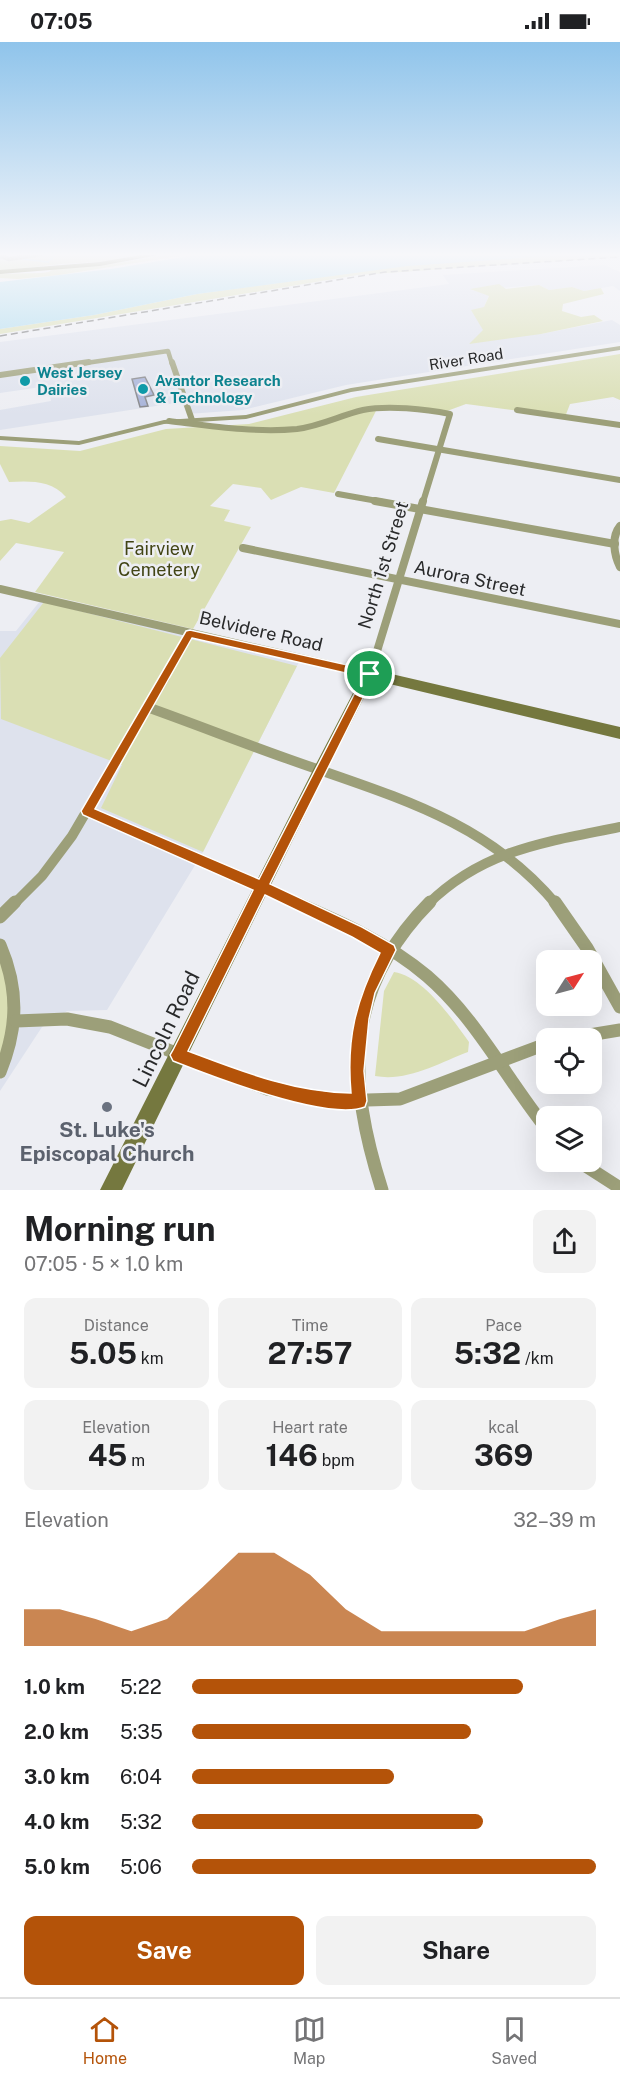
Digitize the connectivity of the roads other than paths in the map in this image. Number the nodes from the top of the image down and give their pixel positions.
1 (620, 348) edge
2 (0, 375) edge
3 (517, 410) dead end
4 (192, 420) junction
5 (169, 421) junction
6 (620, 425) edge
7 (0, 438) edge
8 (378, 439) dead end
9 (440, 450) junction
10 (620, 480) edge
11 (338, 494) dead end
12 (421, 509) junction
13 (620, 526) edge
14 (615, 544) junction
15 (243, 548) dead end
16 (620, 567) edge
17 (399, 579) junction
18 (0, 588) edge
19 (620, 624) edge
20 (190, 634) junction
21 (370, 674) junction
22 (147, 707) junction
23 (620, 733) edge
24 (320, 770) junction
25 (87, 811) junction
26 (620, 827) edge
27 (505, 854) junction
28 (262, 887) junction
29 (0, 917) edge
30 (0, 945) edge
31 (389, 950) junction
32 (620, 1007) edge
33 (16, 1021) junction
34 (620, 1030) edge
35 (602, 1033) edge
36 (536, 1047) edge
37 (178, 1055) junction
38 (496, 1061) junction
39 (0, 1072) edge
40 (359, 1101) junction
41 (536, 1116) edge
42 (595, 1172) edge
43 (620, 1188) edge
44 (111, 1190) edge
45 (382, 1190) edge

1 - 4 street, River Road
2 - 4 street
3 - 6 street
4 - 5 street, River Road
5 - 7 street, River Road
5 - 9 street, North 1st Street
8 - 9 street
9 - 10 street
9 - 12 street, North 1st Street
11 - 12 street
12 - 14 street
12 - 17 street, North 1st Street
13 - 14 street
14 - 16 street
15 - 17 street, Aurora Street
17 - 19 street, Aurora Street
17 - 21 street, North 1st Street
18 - 20 street, Belvidere Road
20 - 21 street, Belvidere Road
20 - 22 street
21 - 23 main road, Belvidere Road
21 - 24 main road, North 1st Street
22 - 24 street
22 - 25 street
24 - 27 street
24 - 28 main road, North 1st Street
25 - 28 street
25 - 29 street
26 - 27 street
27 - 31 street
27 - 32 street
28 - 31 street
28 - 37 main road, Lincoln Road
30 - 33 street
31 - 38 street
31 - 40 street
33 - 37 street
33 - 39 street
34 - 35 street
36 - 38 street
37 - 40 street
37 - 44 main road, Lincoln Road
38 - 40 street
38 - 41 street
40 - 45 street
42 - 43 street

